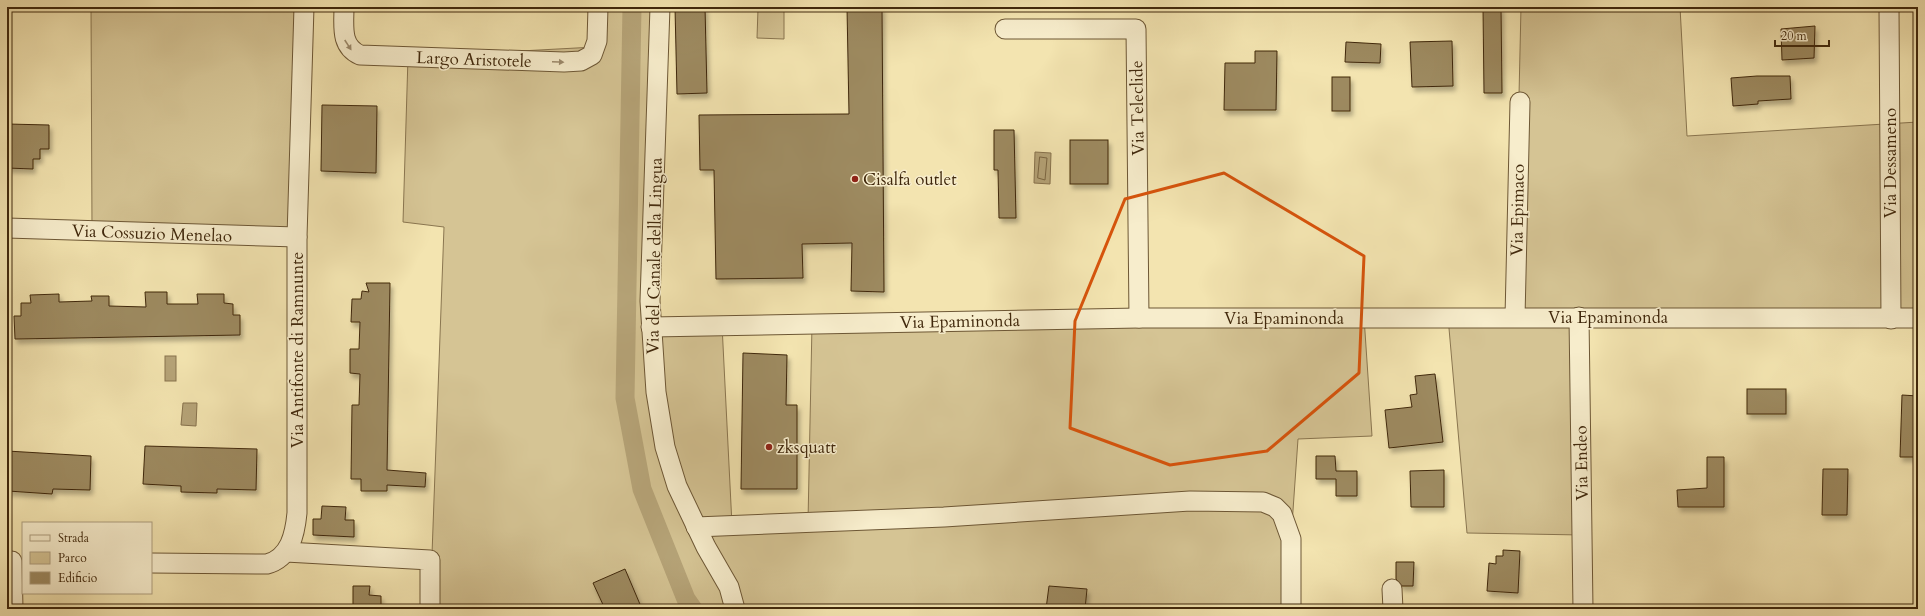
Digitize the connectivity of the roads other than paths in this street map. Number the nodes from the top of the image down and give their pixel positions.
1 (304, 7) edge
2 (344, 7) edge
3 (598, 7) edge
4 (660, 7) edge
5 (1890, 7) edge
6 (1005, 29) dead end
7 (1520, 102) dead end
8 (7, 228) edge
9 (297, 237) junction
10 (1515, 317) junction
11 (1579, 317) junction
12 (1139, 318) junction
13 (1918, 318) edge
14 (1891, 319) junction
15 (651, 327) junction
16 (696, 528) junction
17 (286, 552) junction
18 (14, 561) edge
19 (152, 563) edge
20 (1392, 589) dead end
21 (13, 609) edge
22 (430, 609) edge
23 (735, 609) edge
24 (1291, 609) edge
25 (1393, 609) edge
26 (1583, 609) edge

1 - 9 street, Via Antifonte di Ramnunte
2 -> 3 street, Largo Aristotele
4 - 15 street, Via del Canale della Lingua
5 - 14 street, Via Dessameno
6 - 12 street, Via Teleclide
7 - 10 street, Via Epimaco
8 - 9 street, Via Cossuzio Menelao
9 - 17 street, Via Antifonte di Ramnunte
10 - 11 street, Via Epaminonda
10 - 12 street, Via Epaminonda
11 - 14 street, Via Epaminonda
11 - 26 street, Via Endeo
12 - 15 street, Via Epaminonda
13 - 14 street, Via Epaminonda
15 - 16 street, Via del Canale della Lingua
16 - 23 street, Via del Canale della Lingua
16 - 24 street
17 - 19 street
17 - 22 street
18 - 21 street
20 - 25 street

